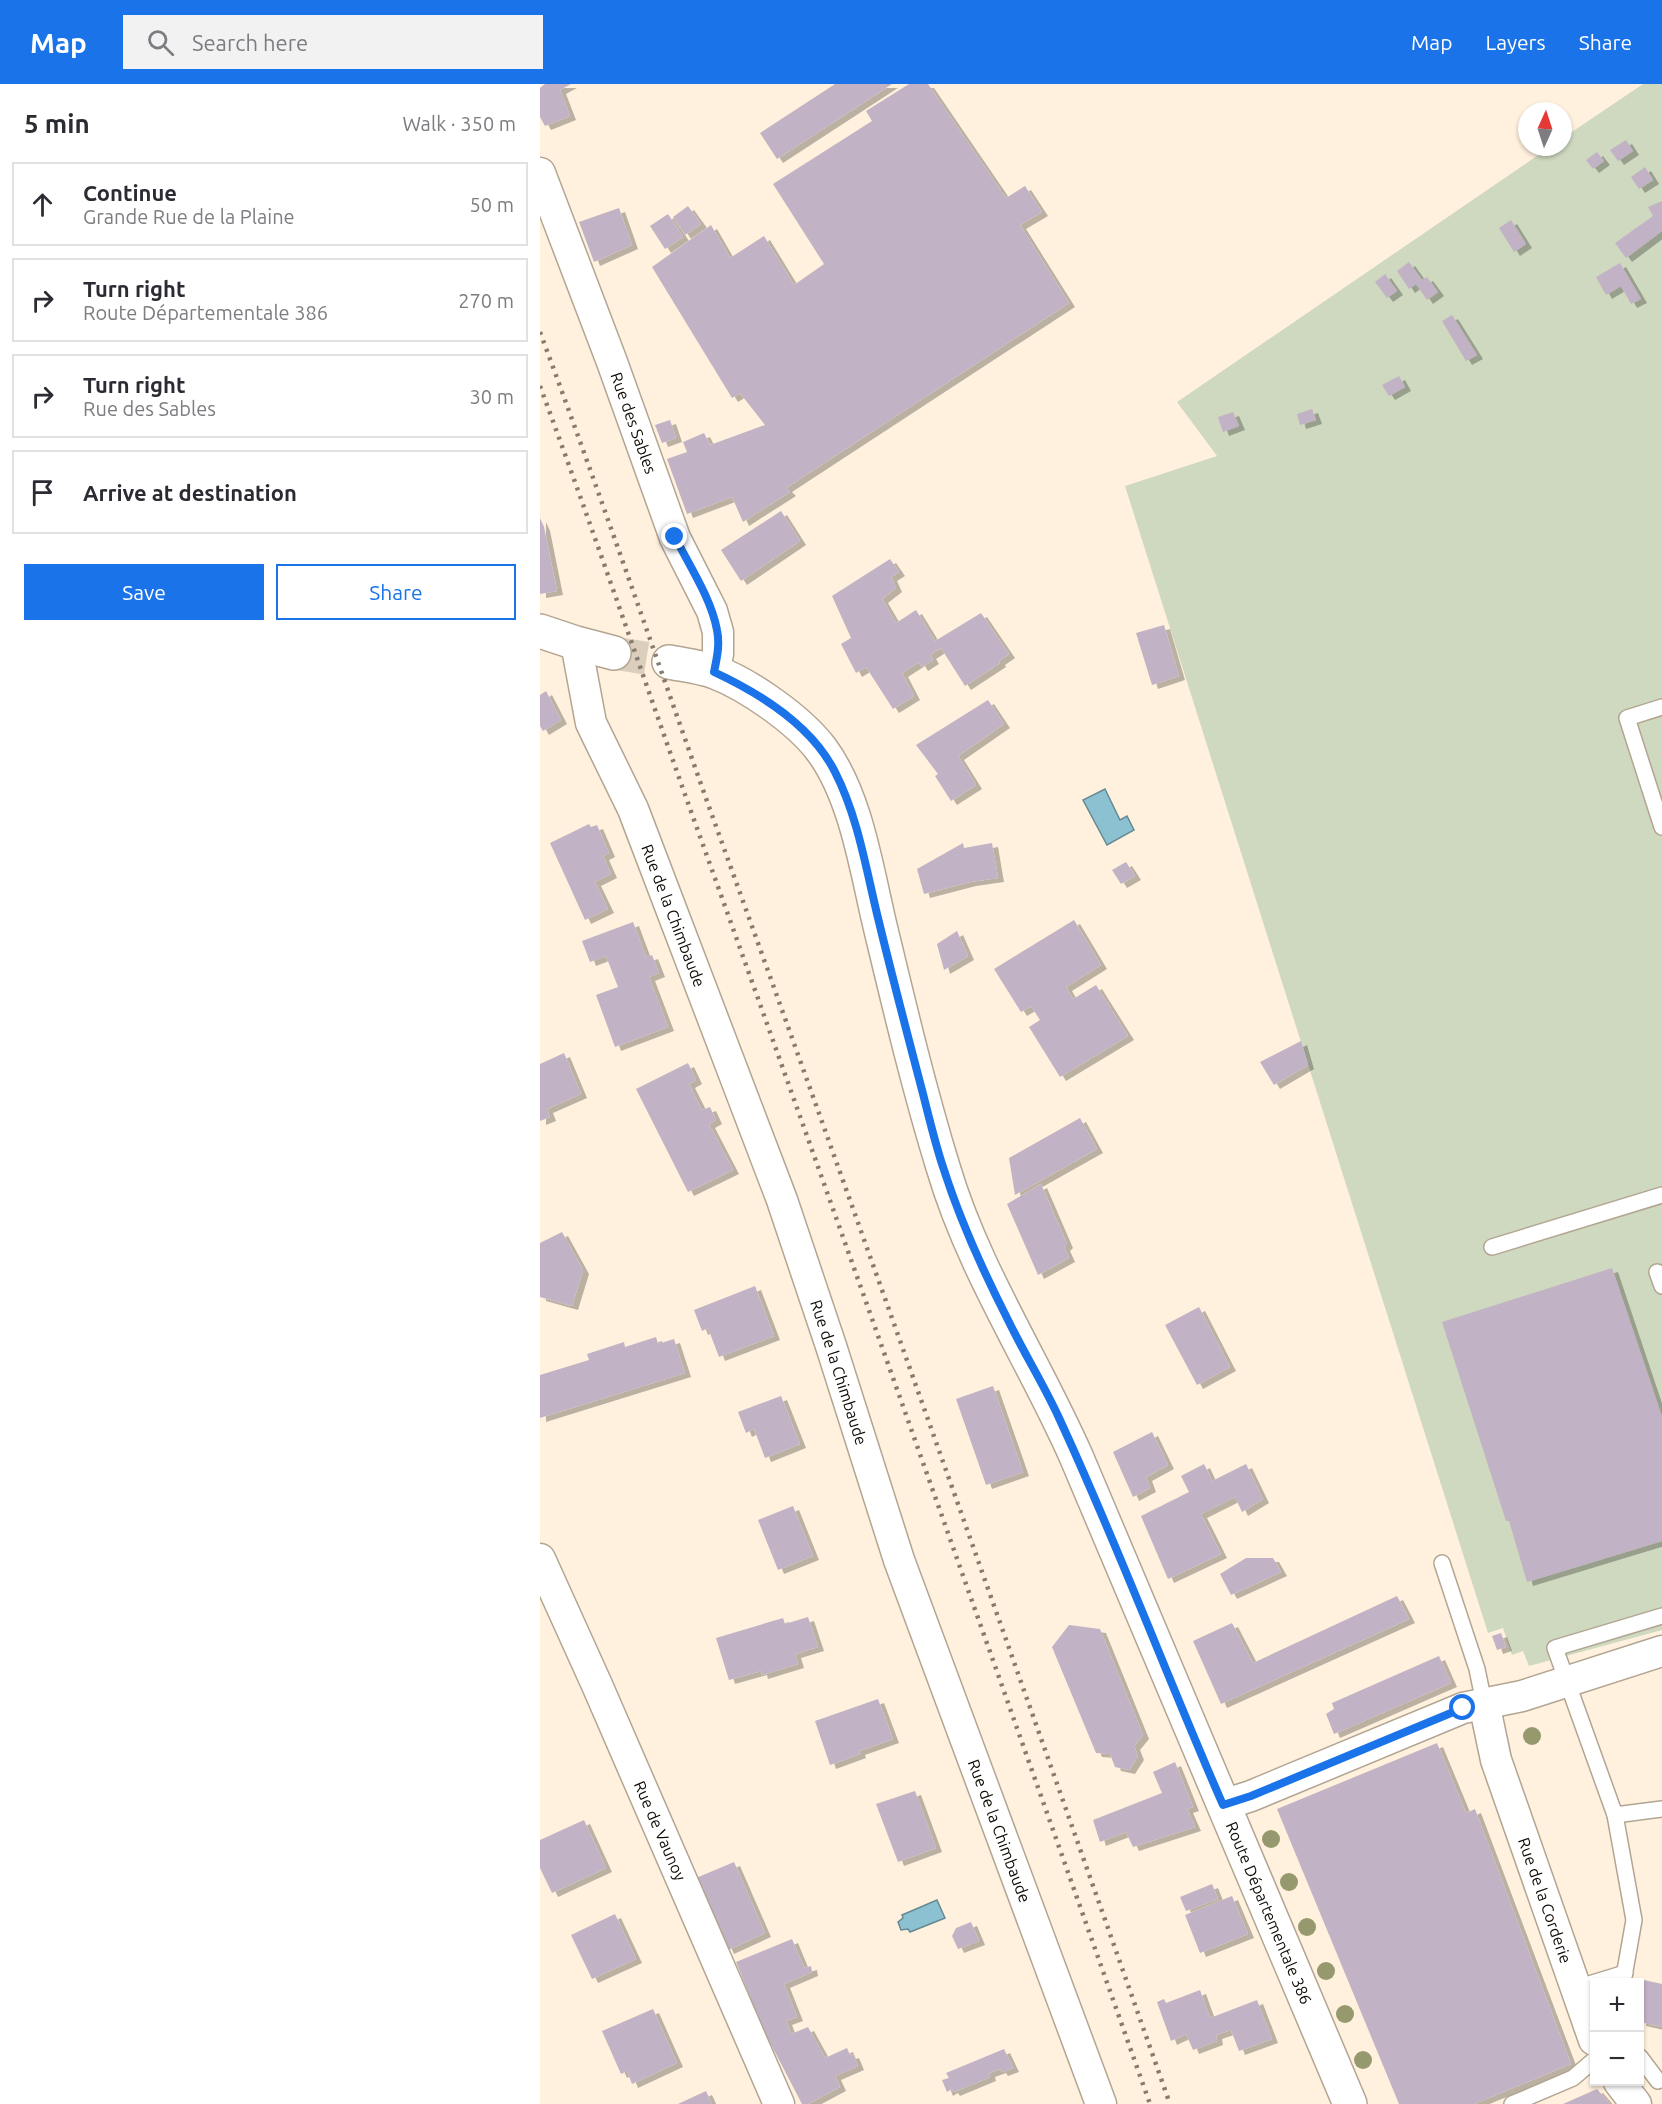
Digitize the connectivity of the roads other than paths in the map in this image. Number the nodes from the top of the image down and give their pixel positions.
1 (540, 173) edge
2 (540, 631) edge
3 (576, 643) junction
4 (614, 653) tunnel mouth
5 (669, 662) tunnel mouth
6 (714, 672) junction
7 (1662, 707) edge
8 (1662, 827) edge
9 (1662, 1195) edge
10 (1492, 1247) dead end
11 (540, 1559) edge
12 (1442, 1563) dead end
13 (1662, 1616) edge
14 (1662, 1651) edge
15 (1567, 1682) junction
16 (1484, 1703) junction
17 (1223, 1805) junction
18 (1662, 1809) edge
19 (1615, 1815) junction
20 (1624, 1978) edge
21 (1590, 1985) edge
22 (1576, 1988) junction
23 (1591, 2032) edge
24 (1644, 2062) edge
25 (1590, 2063) edge
26 (1658, 2081) dead end
27 (1622, 2086) edge
28 (779, 2104) edge
29 (1101, 2104) edge
30 (1350, 2104) edge
31 (1512, 2104) edge
32 (1636, 2104) edge

1 - 6 street, Rue des Sables
2 - 3 main road
3 - 4 main road
3 - 29 street, Rue de la Chimbaude
5 - 6 main road, Route Départementale 386
6 - 17 main road, Route Départementale 386
7 - 8 lane
9 - 10 lane
11 - 28 street, Rue de Vaunoy
12 - 16 lane
13 - 15 lane
14 - 15 street
15 - 16 street
15 - 19 lane
16 - 17 street
16 - 22 street, Rue de la Corderie
17 - 30 main road, Route Départementale 386
18 - 19 lane
19 - 20 lane
21 - 22 lane
22 - 23 street, Rue de la Corderie
24 - 26 lane
25 - 31 lane
27 - 32 street

